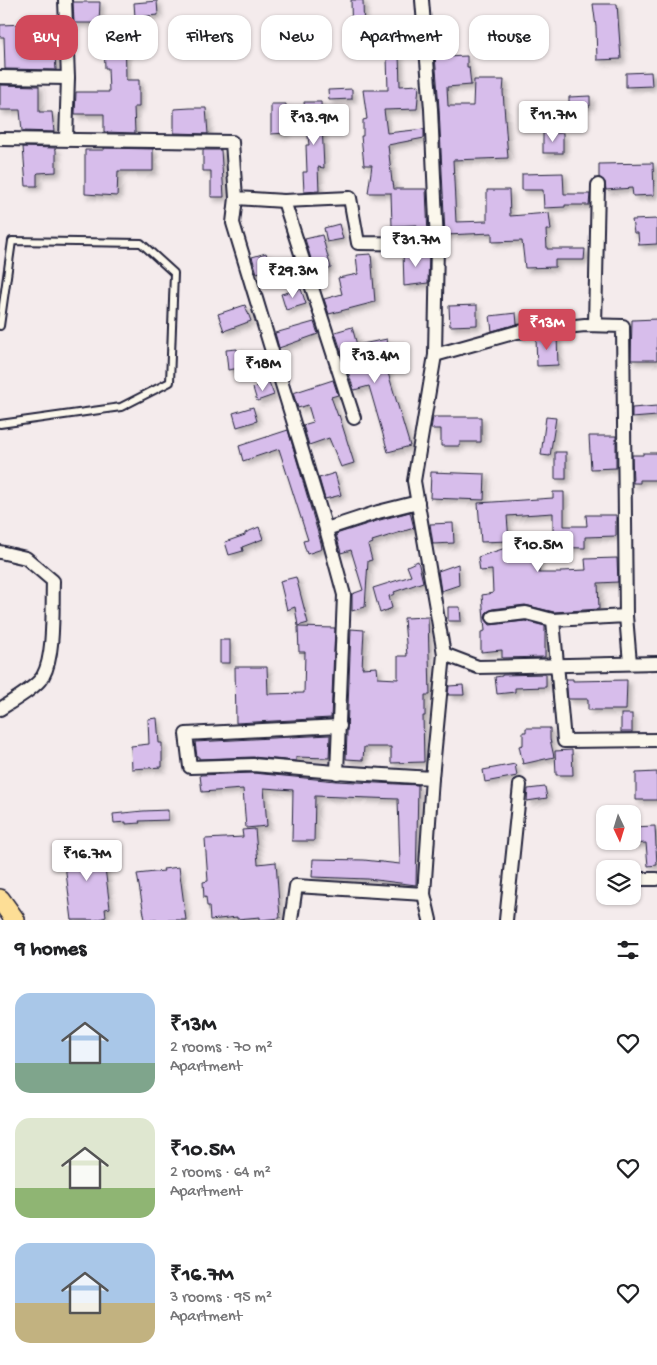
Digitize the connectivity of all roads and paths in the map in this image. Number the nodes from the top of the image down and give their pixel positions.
1 (65, 0) edge
2 (422, 0) edge
3 (0, 77) edge
4 (68, 78) junction
5 (0, 139) edge
6 (66, 139) junction
7 (598, 185) dead end
8 (236, 198) junction
9 (284, 201) junction
10 (437, 244) junction
11 (595, 325) junction
12 (0, 326) edge
13 (435, 355) junction
14 (354, 418) dead end
15 (0, 424) edge
16 (418, 502) junction
17 (326, 529) junction
18 (0, 552) edge
19 (626, 616) junction
20 (493, 617) dead end
21 (553, 620) junction
22 (444, 654) junction
23 (657, 663) edge
24 (630, 664) junction
25 (556, 666) junction
26 (0, 709) edge
27 (340, 726) junction
28 (657, 740) edge
29 (337, 772) junction
30 (432, 778) junction
31 (520, 785) dead end
32 (641, 879) edge
33 (657, 879) edge
34 (424, 894) junction
35 (0, 899) edge
36 (15, 920) edge
37 (291, 920) edge
38 (430, 920) edge
39 (506, 920) edge

1 - 4 street
2 - 10 street
3 - 4 street
4 - 6 street
5 - 6 street
6 - 8 street
7 - 11 street
8 - 9 street
8 - 17 street
9 - 10 street
9 - 14 street
10 - 13 street
11 - 13 street
11 - 19 street
12 - 15 lane
13 - 16 street
16 - 17 street
16 - 22 street
17 - 27 street
18 - 26 street
19 - 21 street
19 - 24 street
20 - 21 street
21 - 25 street
22 - 25 street
22 - 30 street
23 - 24 street
24 - 25 street
25 - 28 street
27 - 29 street
27 - 29 street
29 - 30 street
30 - 34 street
31 - 39 street
32 - 33 street
34 - 37 street
34 - 38 street
35 - 36 main road

